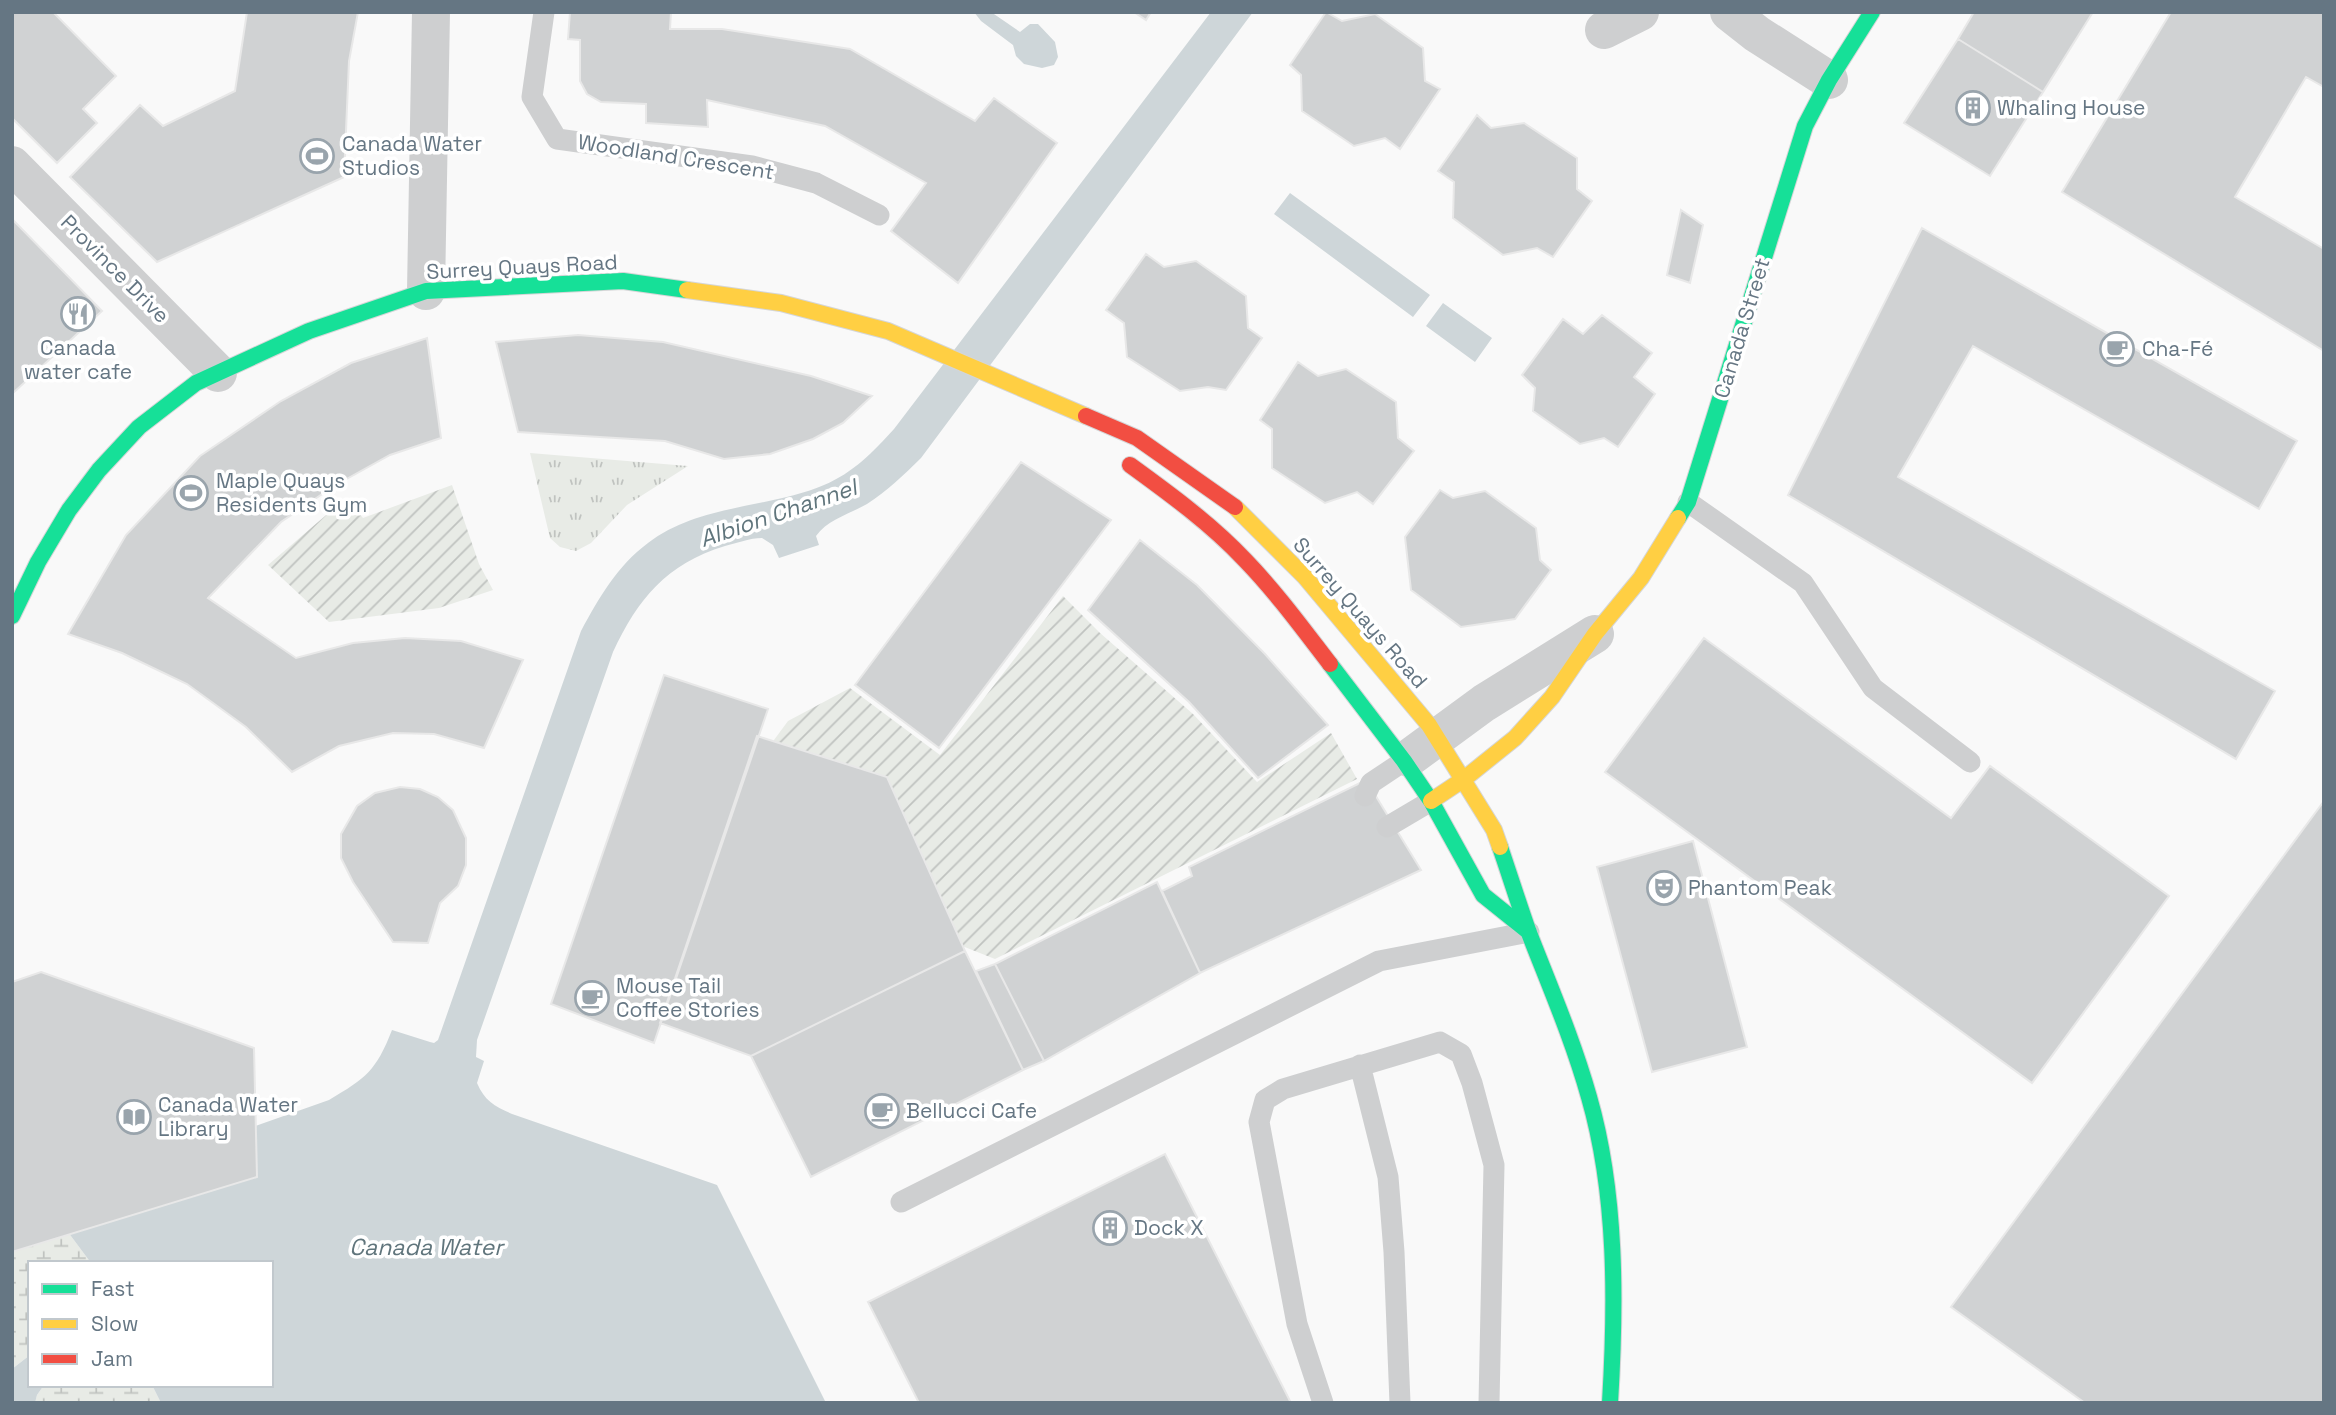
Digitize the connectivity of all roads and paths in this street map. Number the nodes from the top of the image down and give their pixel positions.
1 (431, 12) edge
2 (544, 12) edge
3 (1640, 12) edge
4 (1729, 12) edge
5 (1872, 12) edge
6 (1604, 30) dead end
7 (1829, 80) junction
8 (12, 165) edge
9 (879, 215) dead end
10 (426, 291) junction
11 (218, 373) junction
12 (1064, 407) junction
13 (1688, 502) junction
14 (12, 616) edge
15 (1595, 634) junction
16 (1437, 738) junction
17 (1404, 761) junction
18 (1970, 761) dead end
19 (1464, 779) junction
20 (1365, 796) dead end
21 (1431, 801) junction
22 (1387, 827) dead end
23 (1529, 932) junction
24 (1360, 1065) junction
25 (901, 1202) dead end
26 (1323, 1403) edge
27 (1400, 1403) edge
28 (1489, 1403) edge
29 (1610, 1403) edge

1 - 10 street
2 - 9 lane, Woodland Crescent
3 - 6 street
4 - 7 street
5 - 7 street, Canada Street
7 - 13 street, Canada Street
8 - 11 street, Province Drive
10 - 11 street, Surrey Quays Road
10 - 12 street, Surrey Quays Road
11 - 14 street, Surrey Quays Road
12 - 16 street, Surrey Quays Road
12 - 17 street, Surrey Quays Road
13 - 15 street, Canada Street
13 - 18 lane
15 - 16 street, Canada Street
15 - 19 street, Canada Street
16 - 17 street, Canada Street
16 - 19 street, Surrey Quays Road
17 - 20 lane
17 - 21 street, Surrey Quays Road
19 - 21 street, Canada Street
19 - 23 street, Surrey Quays Road
21 - 22 lane
21 - 23 street, Surrey Quays Road
23 - 25 lane
23 - 29 street, Surrey Quays Road
24 - 26 lane
24 - 27 lane
24 - 28 lane

